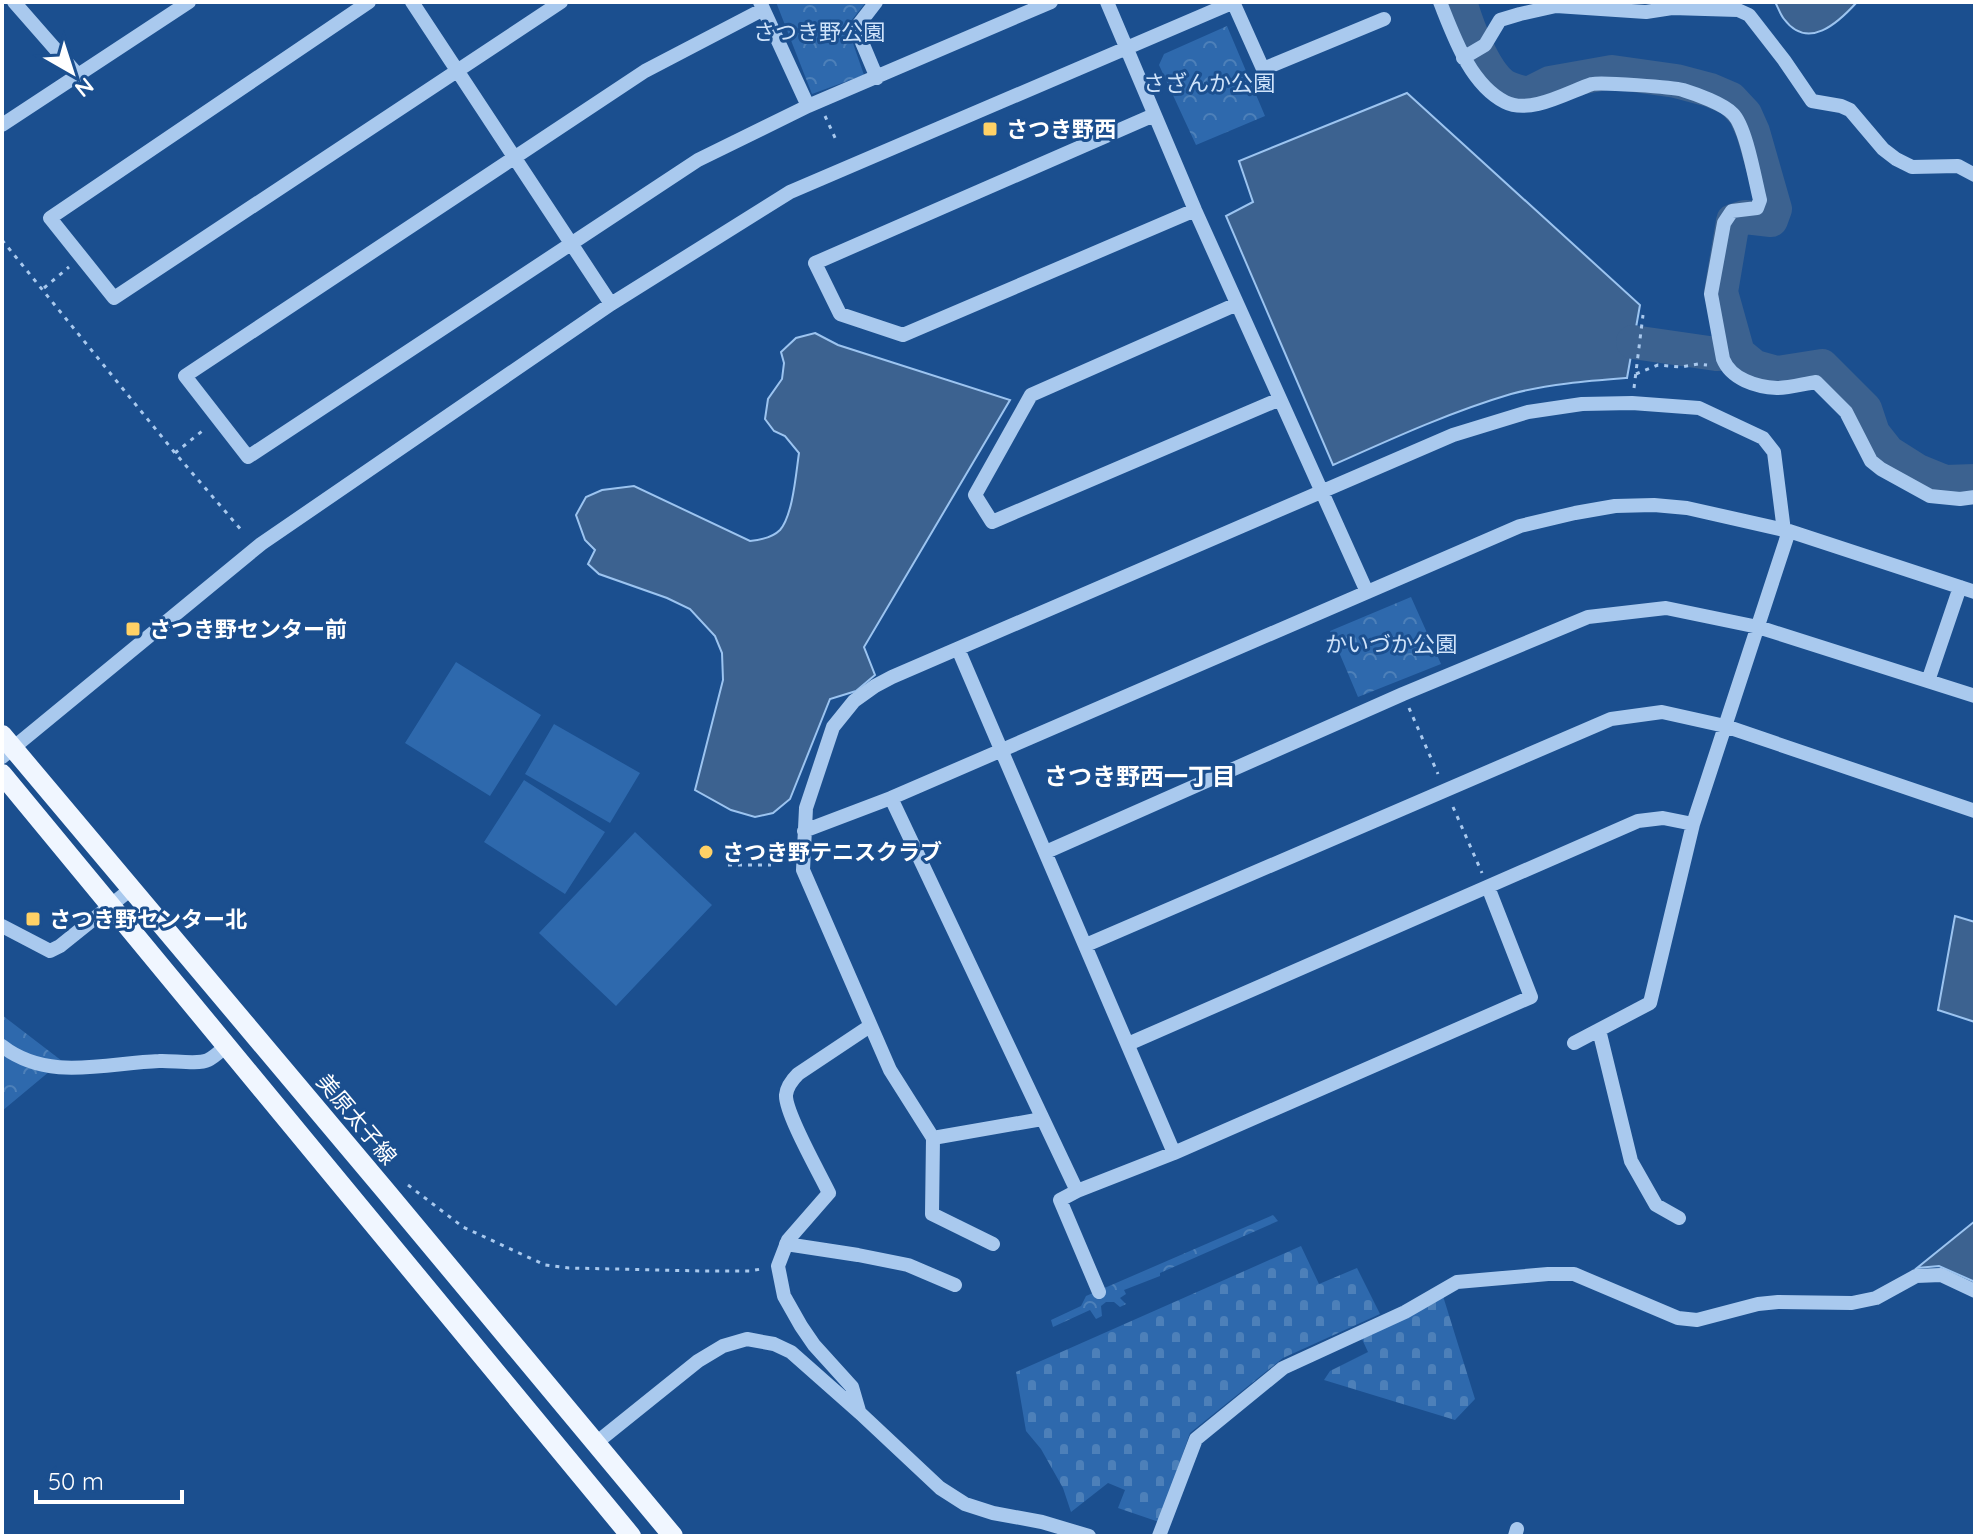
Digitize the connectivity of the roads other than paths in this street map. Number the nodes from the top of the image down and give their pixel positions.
1 (14, 2) edge
2 (189, 2) edge
3 (369, 2) edge
4 (412, 2) edge
5 (876, 2) edge
6 (1051, 2) edge
7 (1107, 2) edge
8 (1234, 2) edge
9 (1440, 2) edge
10 (552, 4) edge
11 (761, 6) edge
12 (1384, 19) dead end
13 (1126, 49) junction
14 (1463, 58) junction
15 (458, 70) junction
16 (78, 75) junction
17 (877, 78) junction
18 (814, 104) junction
19 (1154, 115) junction
20 (2, 125) edge
21 (516, 157) junction
22 (1975, 175) edge
23 (1195, 210) junction
24 (570, 243) junction
25 (611, 304) junction
26 (1237, 304) junction
27 (1280, 399) junction
28 (1322, 492) junction
29 (1975, 497) edge
30 (1787, 531) junction
31 (1960, 587) junction
32 (1367, 592) junction
33 (1975, 592) edge
34 (1758, 627) junction
35 (958, 649) junction
36 (1928, 681) junction
37 (1975, 696) edge
38 (1725, 726) junction
39 (6, 747) edge
40 (1002, 749) junction
41 (2, 774) edge
42 (891, 798) junction
43 (1975, 811) edge
44 (1693, 824) junction
45 (804, 831) junction
46 (1046, 852) junction
47 (1488, 887) junction
48 (131, 889) junction
49 (112, 905) junction
50 (2, 926) edge
51 (1086, 945) junction
52 (870, 1026) junction
53 (1599, 1030) junction
54 (1574, 1043) dead end
55 (1128, 1044) junction
56 (227, 1045) junction
57 (2, 1046) edge
58 (1042, 1119) junction
59 (933, 1138) junction
60 (1174, 1153) junction
61 (1077, 1191) junction
62 (1679, 1218) dead end
63 (786, 1244) junction
64 (993, 1244) dead end
65 (955, 1285) dead end
66 (1975, 1291) edge
67 (1099, 1292) dead end
68 (860, 1413) junction
69 (596, 1443) junction
70 (631, 1536) edge
71 (673, 1536) edge
72 (1089, 1536) edge
73 (1159, 1536) edge

1 - 16 street
2 - 16 street
3 - 15 street
4 - 15 street
5 - 17 street
6 - 17 street
7 - 13 street
8 - 12 street
8 - 13 street
9 - 14 street
10 - 15 street
11 - 18 street
11 - 21 street
13 - 19 street
13 - 25 street
14 - 22 street
14 - 29 street
15 - 21 street
16 - 20 street
17 - 18 street
18 - 24 street
19 - 23 street
19 - 23 street
21 - 24 street
21 - 24 street
23 - 26 street
24 - 25 street
25 - 39 street
26 - 27 street
26 - 27 street
27 - 28 street
28 - 30 street
28 - 32 street
28 - 35 street
30 - 31 street
30 - 32 street
30 - 34 street
31 - 33 street
31 - 36 street
32 - 40 street
34 - 36 street
34 - 38 street
34 - 46 street
35 - 40 street
35 - 45 street
36 - 37 street
38 - 43 street
38 - 44 street
38 - 51 street
39 - 48 main road, 美原太子線
40 - 42 street
40 - 46 street
41 - 49 main road
42 - 45 street
42 - 58 street
44 - 47 street
44 - 53 street
45 - 52 street
46 - 51 street
47 - 55 street
47 - 60 street
48 - 49 street
48 - 69 main road, 美原太子線
49 - 50 street
49 - 56 main road
51 - 55 street
52 - 59 street
52 - 63 street
53 - 54 street
53 - 62 street
55 - 60 street
56 - 57 street
56 - 70 main road
58 - 59 street
58 - 61 street
59 - 64 street
60 - 61 street
61 - 67 street
63 - 65 street
63 - 68 street
66 - 73 street
68 - 69 street
68 - 72 street
69 - 71 main road, 美原太子線

